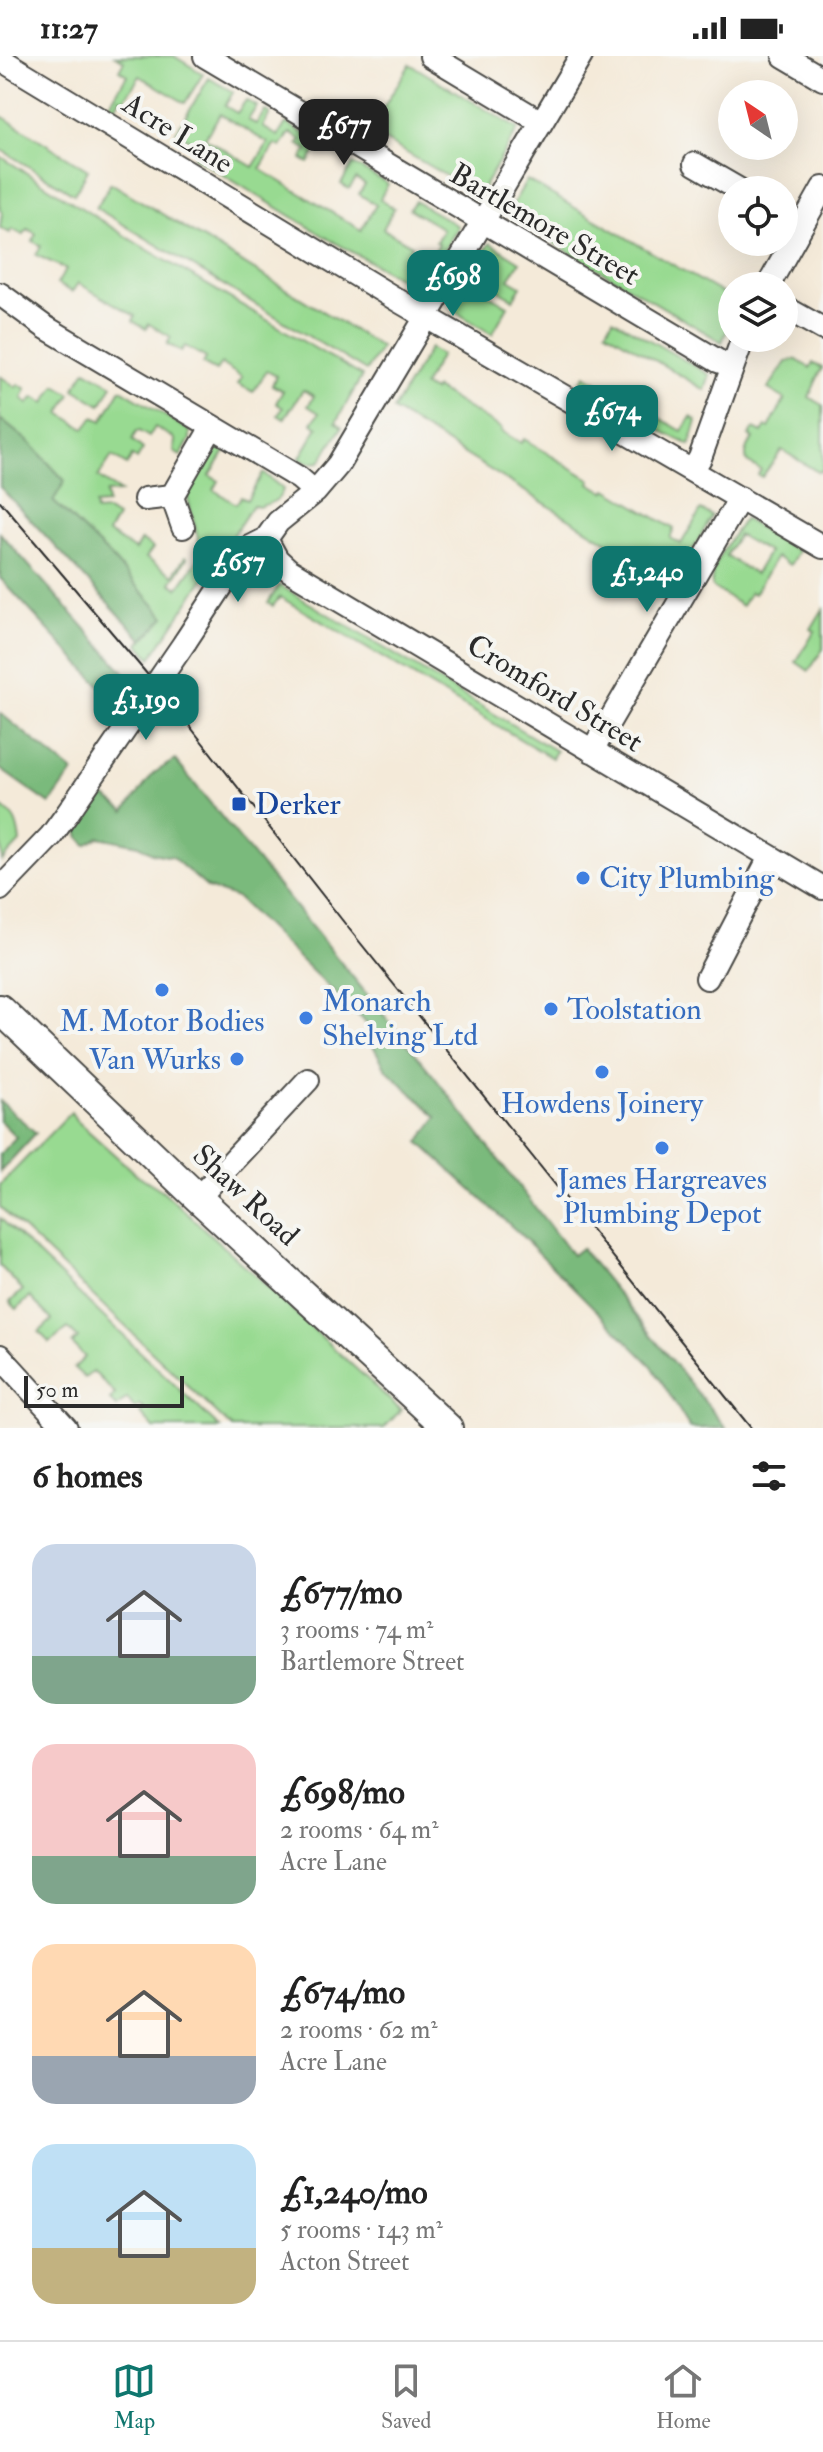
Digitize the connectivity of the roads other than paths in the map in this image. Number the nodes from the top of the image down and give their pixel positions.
1 (205, 56) edge
2 (431, 56) edge
3 (581, 56) edge
4 (784, 56) edge
5 (0, 59) edge
6 (235, 64) edge
7 (823, 79) edge
8 (541, 122) junction
9 (695, 164) dead end
10 (718, 177) edge
11 (823, 188) edge
12 (798, 216) edge
13 (483, 221) junction
14 (0, 294) edge
15 (798, 315) edge
16 (426, 317) junction
17 (823, 329) edge
18 (738, 352) edge
19 (732, 366) junction
20 (212, 427) junction
21 (692, 471) junction
22 (315, 492) junction
23 (172, 496) junction
24 (740, 498) junction
25 (145, 499) dead end
26 (183, 527) dead end
27 (266, 539) junction
28 (823, 547) edge
29 (592, 751) junction
30 (770, 857) junction
31 (823, 888) edge
32 (0, 889) edge
33 (707, 978) dead end
34 (0, 1009) edge
35 (308, 1080) dead end
36 (198, 1198) junction
37 (0, 1356) edge
38 (66, 1428) edge
39 (448, 1428) edge

1 - 6 street, Bartlemore Street
2 - 8 street
3 - 8 street
4 - 7 street
5 - 16 street, Acre Lane
6 - 13 street, Bartlemore Street
8 - 13 street
9 - 10 street
11 - 12 street
13 - 16 street
13 - 19 street, Bartlemore Street
14 - 20 street
15 - 17 street
16 - 21 street, Acre Lane
16 - 22 street
18 - 19 street
19 - 21 street
20 - 22 street
20 - 23 street
21 - 24 street, Acre Lane
22 - 27 street
23 - 25 street
23 - 26 street
24 - 28 street, Acre Lane
24 - 29 street
27 - 29 street, Cromford Street
27 - 32 street, bridge
29 - 30 street, Cromford Street
30 - 31 street, Cromford Street
30 - 33 street
34 - 36 main road, Shaw Road
35 - 36 street
36 - 39 main road, Shaw Road
37 - 38 street

